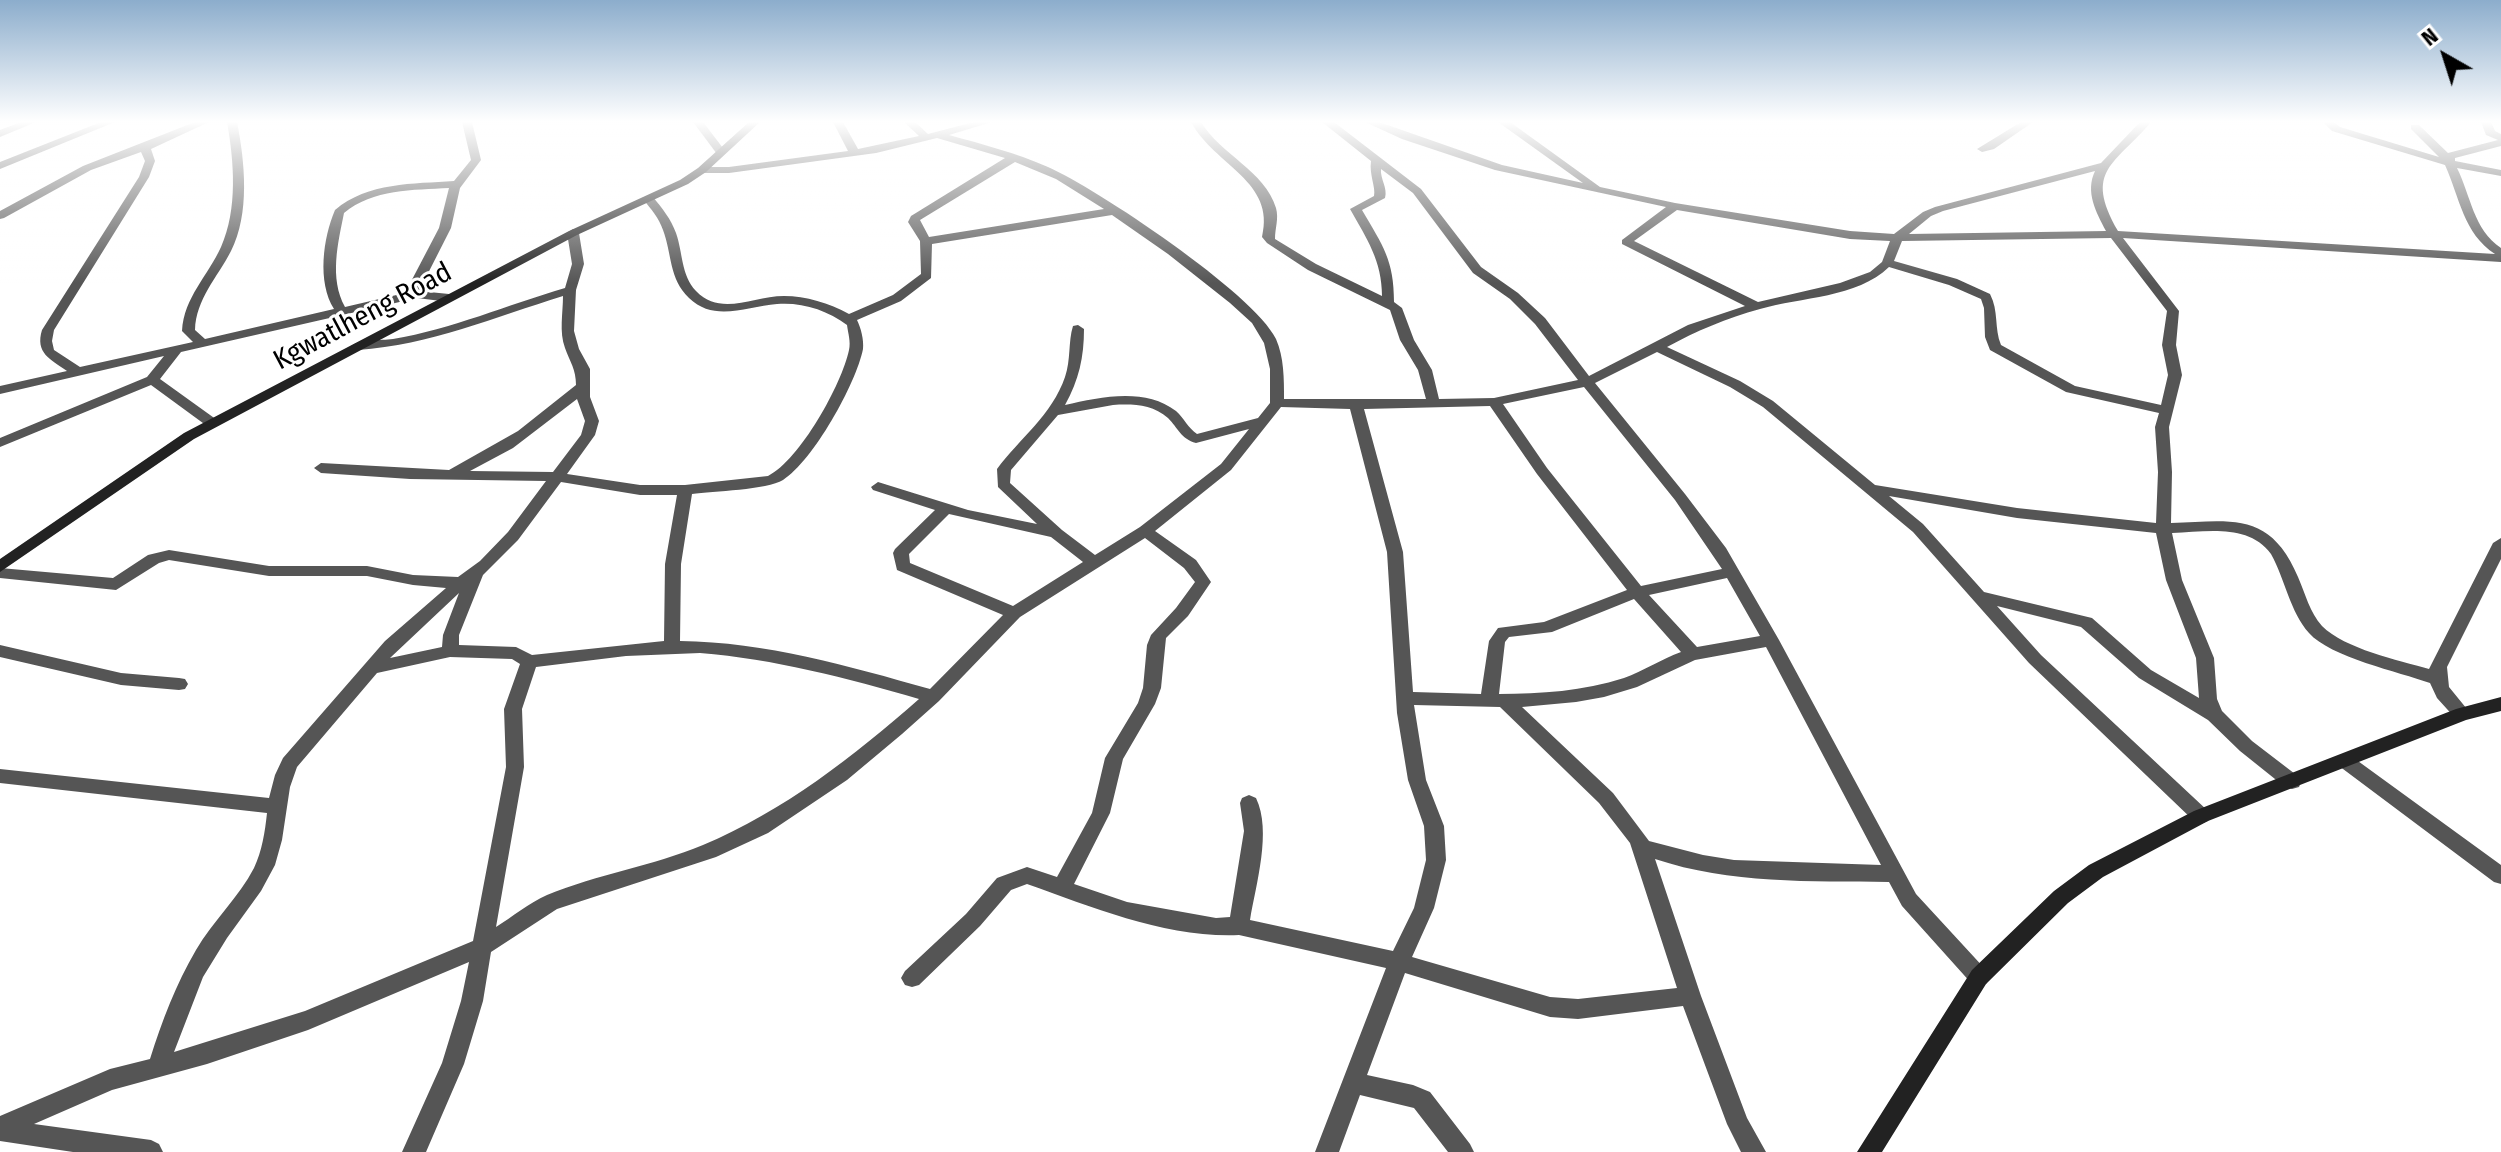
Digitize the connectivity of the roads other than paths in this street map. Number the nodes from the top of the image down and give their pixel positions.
1 (73, 176) edge
2 (144, 176) edge
3 (235, 176) edge
4 (464, 176) edge
5 (691, 176) edge
6 (984, 176) edge
7 (1057, 176) edge
8 (1247, 176) edge
9 (1375, 176) edge
10 (1398, 176) edge
11 (1539, 176) edge
12 (1582, 176) edge
13 (2064, 176) edge
14 (2099, 176) edge
15 (2454, 176) edge
16 (458, 184) junction
17 (1599, 189) junction
18 (649, 199) junction
19 (1675, 206) junction
20 (1113, 211) junction
21 (0, 216) edge
22 (573, 233) junction
23 (2113, 234) junction
24 (1897, 238) junction
25 (926, 241) junction
26 (2501, 256) edge
27 (1887, 263) junction
28 (570, 290) junction
29 (410, 296) junction
30 (449, 298) junction
31 (1388, 303) junction
32 (1756, 306) junction
33 (343, 313) junction
34 (848, 319) junction
35 (1078, 329) dead end
36 (202, 343) junction
37 (358, 346) junction
38 (1655, 346) junction
39 (177, 349) junction
40 (78, 372) junction
41 (152, 380) junction
42 (1587, 382) junction
43 (583, 386) junction
44 (0, 390) edge
45 (1494, 402) junction
46 (1277, 403) junction
47 (1356, 405) junction
48 (1434, 405) junction
49 (2164, 410) junction
50 (1054, 412) junction
51 (1261, 421) junction
52 (212, 423) junction
53 (0, 443) edge
54 (321, 468) dead end
55 (446, 475) junction
56 (559, 477) junction
57 (878, 487) dead end
58 (1871, 488) junction
59 (685, 490) junction
60 (946, 508) junction
61 (2163, 528) junction
62 (1145, 531) junction
63 (1057, 534) junction
64 (2501, 543) edge
65 (1096, 564) junction
66 (2, 565) edge
67 (477, 571) junction
68 (1731, 572) junction
69 (461, 583) junction
70 (1637, 592) junction
71 (1979, 596) junction
72 (1014, 613) junction
73 (1771, 640) junction
74 (672, 648) junction
75 (0, 651) edge
76 (450, 651) junction
77 (1693, 654) junction
78 (529, 662) junction
79 (370, 668) junction
80 (2436, 678) junction
81 (179, 684) dead end
82 (933, 696) junction
83 (1405, 698) junction
84 (1497, 701) junction
85 (2501, 704) edge
86 (2462, 714) junction
87 (2214, 715) junction
88 (2345, 761) junction
89 (0, 776) edge
90 (2292, 782) junction
91 (1249, 803) dead end
92 (279, 807) junction
93 (2201, 816) junction
94 (1641, 846) junction
95 (1894, 874) junction
96 (2501, 876) edge
97 (1062, 888) junction
98 (1239, 926) junction
99 (484, 946) junction
100 (1399, 962) junction
101 (1979, 977) junction
102 (912, 978) dead end
103 (1690, 996) junction
104 (159, 1065) junction
105 (1354, 1083) junction
106 (0, 1128) edge
107 (151, 1152) edge
108 (414, 1152) edge
109 (1327, 1152) edge
110 (1462, 1152) edge
111 (1754, 1152) edge
112 (1869, 1152) edge

1 - 21 street
2 - 40 street
3 - 36 street
4 - 16 street
5 - 18 street, Kgwatlheng Road
6 - 25 street
7 - 20 street
8 - 31 street
9 - 31 street
10 - 42 street
11 - 17 street
12 - 17 street
13 - 24 street
14 - 23 street
15 - 26 street
16 - 29 street
16 - 33 street
17 - 19 street
18 - 22 street, Kgwatlheng Road
18 - 34 street
19 - 24 street
19 - 32 street
20 - 25 street
20 - 46 street
22 - 28 street
22 - 30 street, Kgwatlheng Road
23 - 24 street
23 - 26 street
23 - 49 street
24 - 27 street
25 - 34 street
27 - 32 street
27 - 49 street
28 - 37 street
28 - 43 street
29 - 30 street
29 - 33 street
30 - 37 street, Kgwatlheng Road
31 - 48 street
32 - 38 street
33 - 36 street
34 - 59 street
35 - 50 street
36 - 39 street
37 - 52 street, Kgwatlheng Road
38 - 42 street
38 - 58 street
39 - 40 street
39 - 41 street
40 - 44 street
41 - 52 street
41 - 53 street
42 - 45 street
42 - 68 street
43 - 55 street
43 - 56 street
45 - 48 street
45 - 70 street
46 - 47 street
46 - 51 street
47 - 48 street
47 - 83 street
49 - 61 street
50 - 51 street
50 - 63 street
51 - 62 street
52 - 66 street, Kgwatlheng Road
54 - 55 street
55 - 56 street
56 - 59 street
56 - 67 street
57 - 60 street
58 - 61 street
58 - 71 street
59 - 74 street
60 - 63 street
60 - 72 street
61 - 80 street
61 - 87 street
62 - 65 street
62 - 97 street
63 - 65 street
64 - 80 street
65 - 72 street
66 - 69 street
67 - 69 street
67 - 76 street
68 - 70 street
68 - 73 street
69 - 79 street
70 - 77 street
70 - 84 street
71 - 87 street
71 - 93 street
72 - 82 street
73 - 77 street
73 - 95 street
74 - 78 street
74 - 82 street
75 - 81 street
76 - 78 street
76 - 79 street
77 - 84 street
78 - 99 street
79 - 92 street
80 - 86 street
82 - 99 street
83 - 84 street
83 - 100 street
84 - 94 street
85 - 86 street
86 - 88 street
87 - 90 street
88 - 90 street
88 - 96 street
89 - 92 street
90 - 93 street
91 - 98 street
92 - 104 street
93 - 101 street
94 - 95 street
94 - 103 street
95 - 101 street
97 - 98 street
97 - 102 street
98 - 100 street
99 - 104 street
99 - 108 street
100 - 103 street
100 - 105 street
101 - 112 street
103 - 111 street
104 - 106 street
105 - 109 street
105 - 110 street
106 - 107 street

